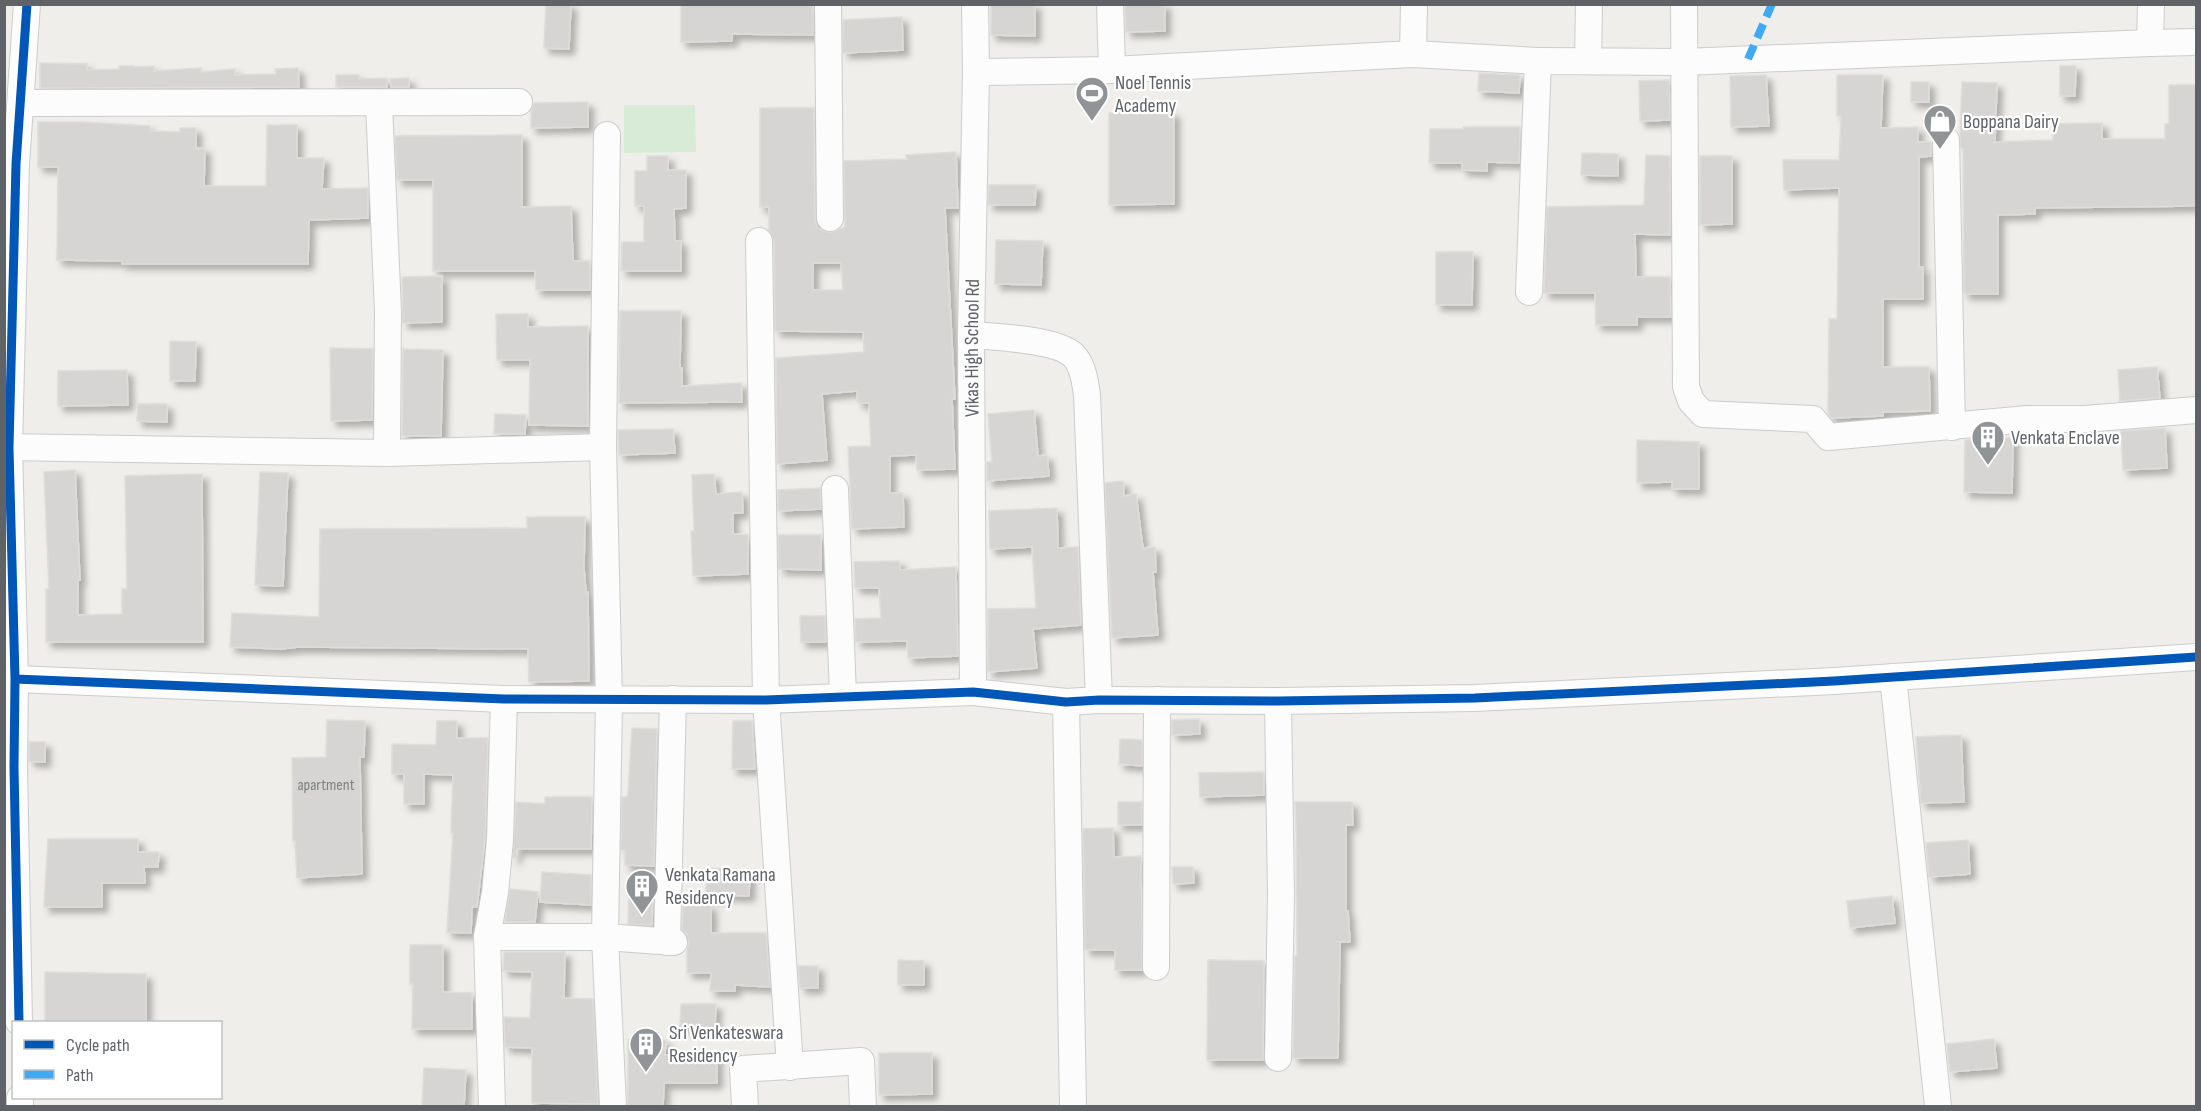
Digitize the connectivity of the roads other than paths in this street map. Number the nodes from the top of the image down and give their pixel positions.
1 (27, 4) edge
2 (828, 4) edge
3 (975, 4) edge
4 (1110, 4) edge
5 (1414, 4) edge
6 (1588, 4) edge
7 (1684, 4) edge
8 (2151, 4) edge
9 (2196, 42) edge
10 (2150, 43) junction
11 (14, 48) edge
12 (1413, 54) junction
13 (1588, 60) junction
14 (1538, 61) junction
15 (1684, 62) junction
16 (1112, 70) junction
17 (976, 72) junction
18 (519, 102) dead end
19 (21, 103) junction
20 (379, 104) junction
21 (607, 135) dead end
22 (1946, 140) dead end
23 (10, 165) edge
24 (830, 218) dead end
25 (759, 241) dead end
26 (1529, 292) dead end
27 (971, 335) junction
28 (2196, 410) edge
29 (1952, 427) junction
30 (603, 447) junction
31 (7, 448) edge
32 (387, 453) junction
33 (835, 489) dead end
34 (2196, 657) edge
35 (1893, 677) junction
36 (15, 679) junction
37 (973, 692) junction
38 (843, 695) junction
39 (504, 699) junction
40 (673, 699) junction
41 (766, 700) junction
42 (1099, 700) junction
43 (1157, 700) junction
44 (609, 701) junction
45 (1278, 701) junction
46 (1066, 702) junction
47 (9, 766) edge
48 (487, 937) junction
49 (605, 937) junction
50 (1156, 968) dead end
51 (19, 1021) edge
52 (1278, 1058) dead end
53 (789, 1067) junction
54 (492, 1107) edge
55 (613, 1107) edge
56 (745, 1107) edge
57 (863, 1107) edge
58 (1073, 1107) edge
59 (1938, 1107) edge

1 - 11 street
2 - 24 street
3 - 17 street, Vikas High School Rd
4 - 16 street
5 - 12 street
6 - 13 street
7 - 15 street
8 - 10 street
9 - 10 street
10 - 15 street
11 - 19 street
12 - 14 street
12 - 16 street
13 - 14 street
13 - 15 street
14 - 26 street
15 - 29 street
16 - 17 street
17 - 27 street, Vikas High School Rd
18 - 20 street
19 - 20 street
19 - 23 street
20 - 32 street
21 - 30 street
22 - 29 street
23 - 31 street
25 - 41 street
27 - 37 street, Vikas High School Rd
27 - 42 street
28 - 29 street
30 - 32 street
30 - 44 street
31 - 32 street
31 - 36 street
33 - 38 street
34 - 35 street
35 - 45 street
35 - 59 street
36 - 39 street
36 - 47 street
37 - 38 street
37 - 46 street
38 - 41 street
39 - 44 street
39 - 48 street
40 - 41 street
40 - 44 street
40 - 49 street
41 - 53 street
42 - 43 street
42 - 46 street
43 - 45 street
43 - 50 street
44 - 49 street
45 - 52 street
46 - 58 street
47 - 51 street
48 - 49 street
48 - 54 street
49 - 55 street
53 - 56 street
53 - 57 street

